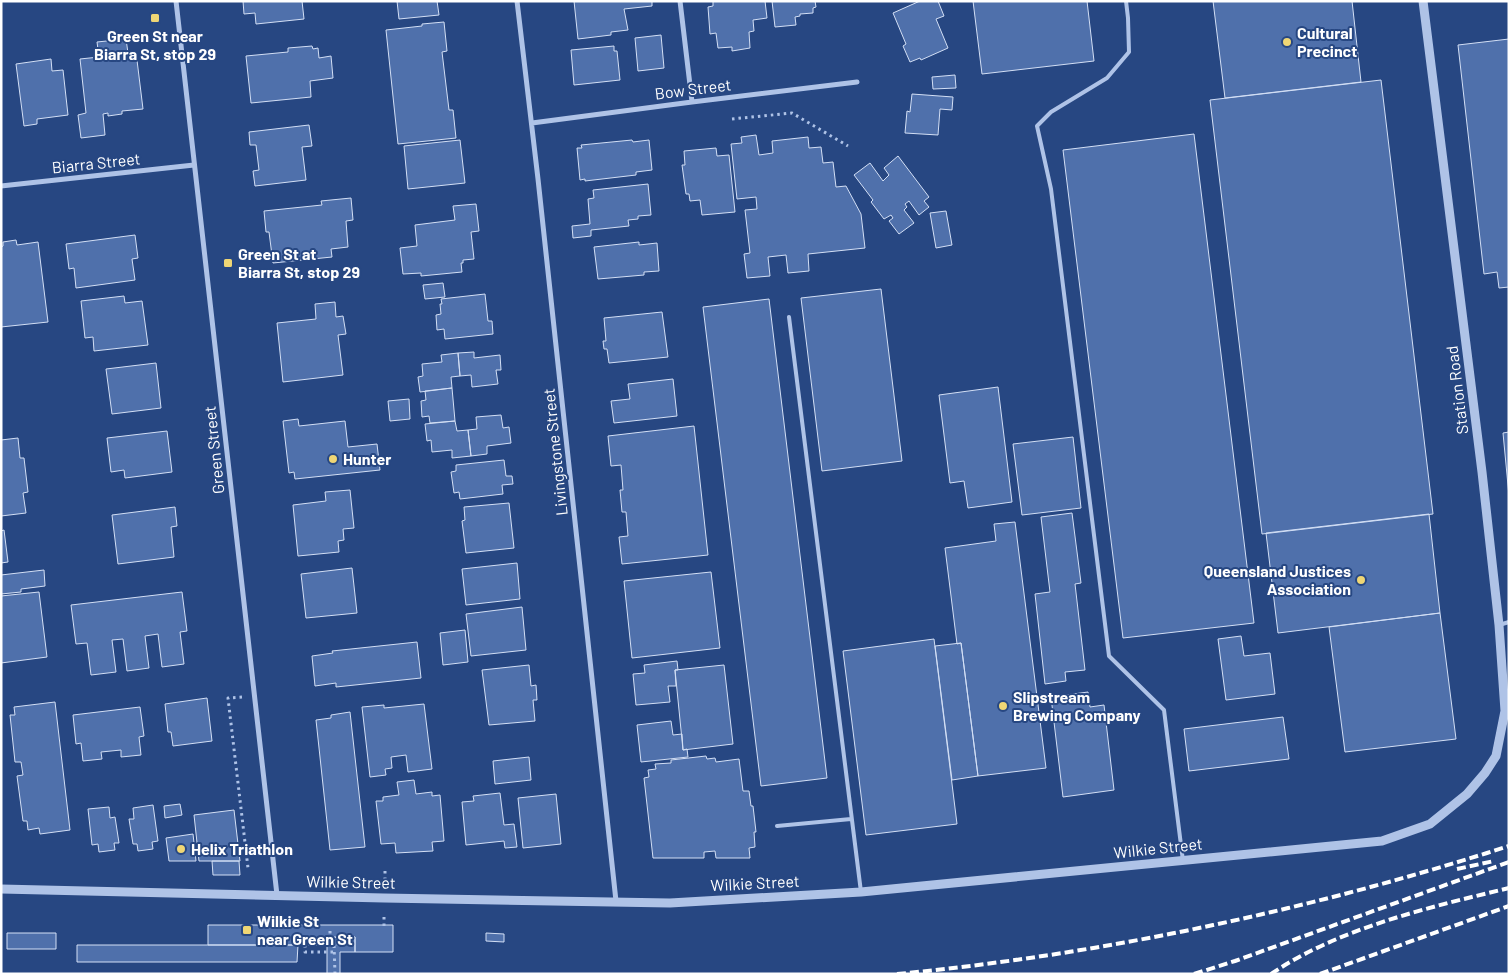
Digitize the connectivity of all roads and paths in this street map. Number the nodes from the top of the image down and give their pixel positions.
1 (176, 1) edge
2 (517, 1) edge
3 (680, 1) edge
4 (1126, 1) edge
5 (1423, 1) edge
6 (857, 82) dead end
7 (692, 102) junction
8 (732, 119) dead end
9 (532, 124) junction
10 (848, 146) dead end
11 (194, 165) junction
12 (1, 186) edge
13 (789, 318) dead end
14 (1509, 622) edge
15 (1499, 625) junction
16 (240, 697) dead end
17 (1485, 773) joint
18 (851, 819) junction
19 (777, 826) dead end
20 (1183, 861) junction
21 (248, 868) dead end
22 (384, 871) dead end
23 (385, 882) dead end
24 (1, 888) edge
25 (861, 892) junction
26 (277, 895) junction
27 (616, 901) junction
28 (330, 931) dead end
29 (350, 944) dead end
30 (335, 952) junction
31 (335, 974) edge

1 - 11 street, Green Street
2 - 9 street, Livingstone Street
3 - 7 street
4 - 20 lane
5 - 15 street, Station Road
6 - 7 street, Bow Street
7 - 9 street, Bow Street
8 - 10 path
9 - 27 street, Livingstone Street
11 - 12 street, Biarra Street
11 - 26 street, Green Street
13 - 18 lane
14 - 15 lane
15 - 17 street, Station Road
16 - 21 path
17 - 20 street, Wilkie Street
18 - 19 lane
18 - 25 lane
20 - 25 street, Wilkie Street
22 - 23 path
24 - 26 street, Wilkie Street
25 - 27 street, Wilkie Street
26 - 27 street, Wilkie Street
28 - 30 path
29 - 30 path
30 - 31 path

